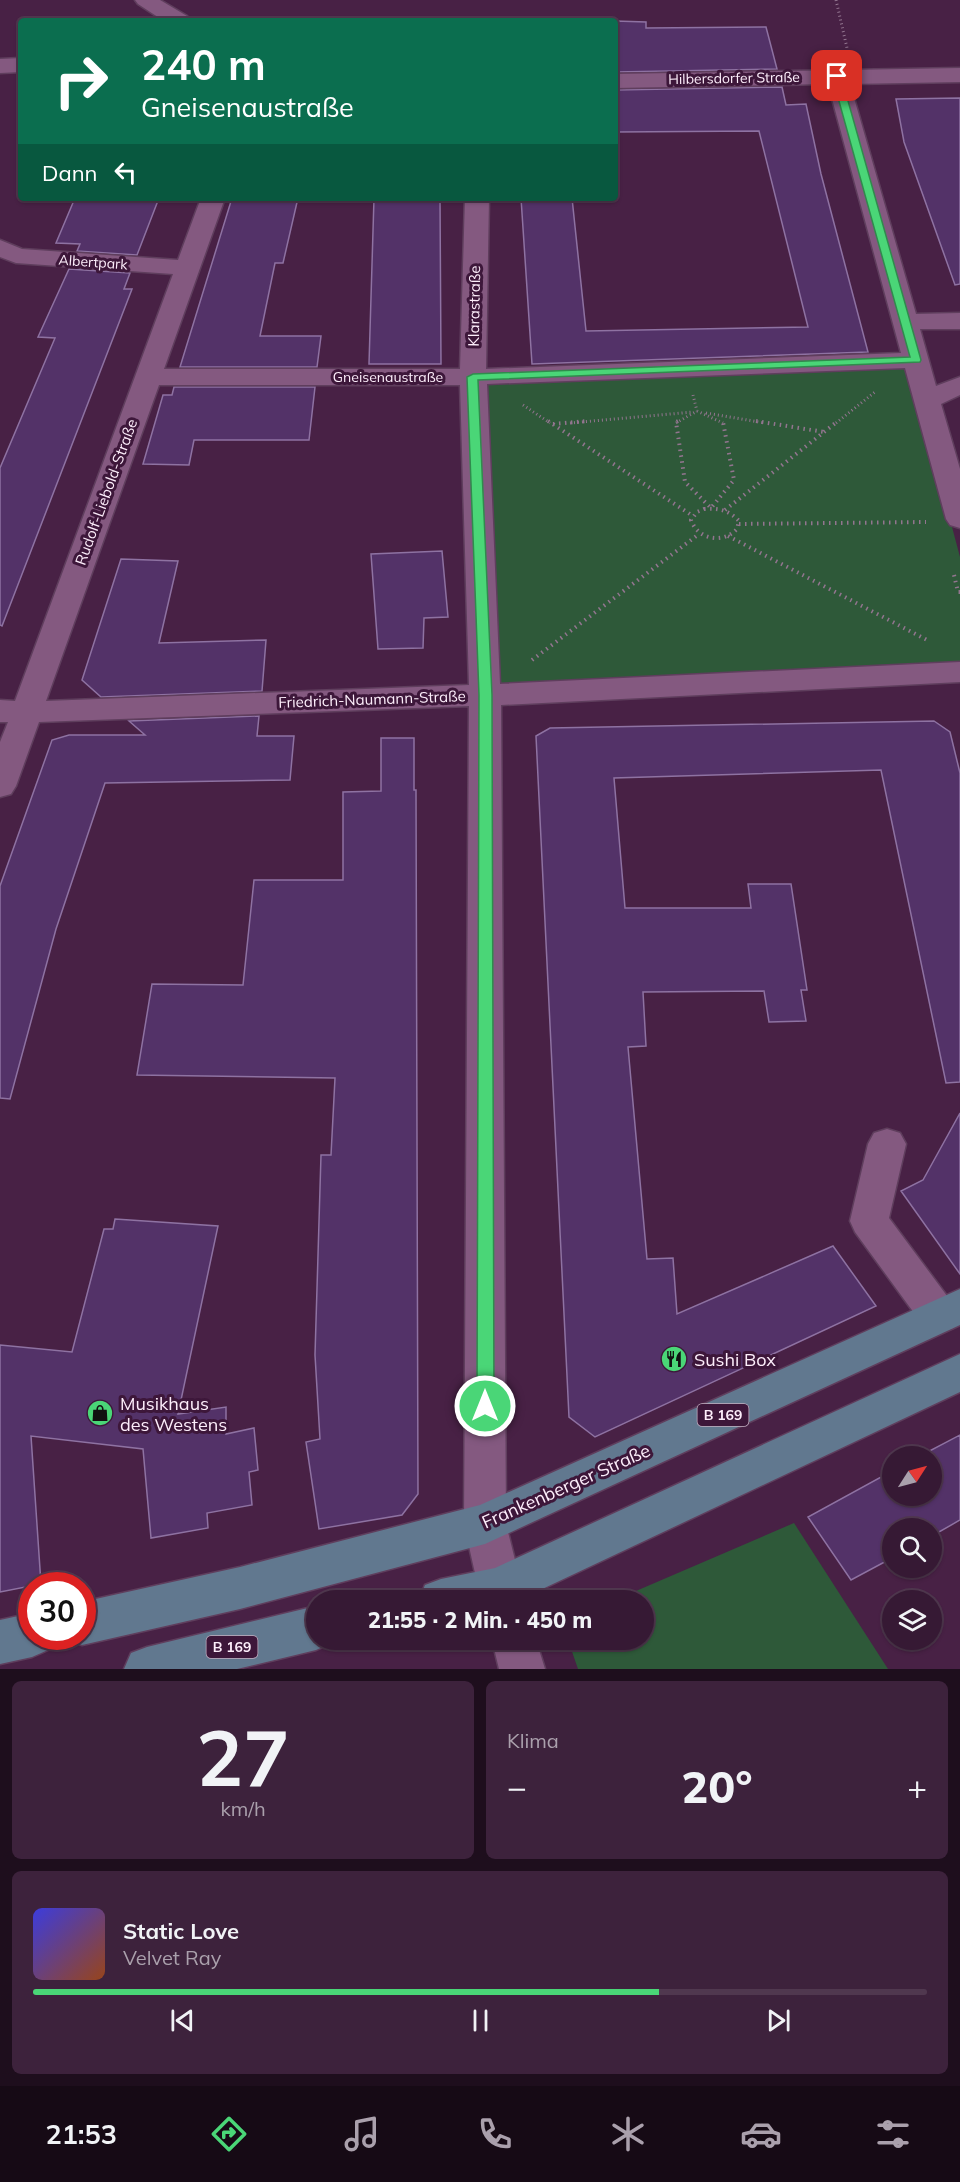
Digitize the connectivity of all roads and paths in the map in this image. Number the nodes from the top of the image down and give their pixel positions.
1 (145, 0) edge
2 (836, 0) edge
3 (174, 18) edge
4 (18, 64) edge
5 (0, 66) edge
6 (960, 75) edge
7 (845, 76) junction
8 (618, 81) edge
9 (212, 201) edge
10 (477, 201) edge
11 (0, 248) edge
12 (93, 253) junction
13 (187, 268) junction
14 (79, 286) dead end
15 (960, 321) edge
16 (905, 322) junction
17 (916, 360) junction
18 (686, 369) junction
19 (147, 377) junction
20 (473, 377) junction
21 (960, 385) edge
22 (928, 400) junction
23 (697, 411) junction
24 (553, 424) junction
25 (824, 432) junction
26 (711, 508) junction
27 (725, 510) junction
28 (693, 516) junction
29 (960, 519) edge
30 (927, 522) dead end
31 (739, 524) junction
32 (699, 534) junction
33 (728, 536) junction
34 (954, 575) dead end
35 (960, 592) edge
36 (932, 643) dead end
37 (960, 672) edge
38 (485, 695) junction
39 (13, 712) edge
40 (0, 786) edge
41 (887, 1144) dead end
42 (950, 1311) edge
43 (960, 1372) edge
44 (485, 1524) junction
45 (500, 1590) edge
46 (509, 1590) edge
47 (96, 1621) edge
48 (306, 1630) edge
49 (18, 1638) edge
50 (0, 1642) edge
51 (517, 1650) edge
52 (147, 1669) edge
53 (522, 1669) edge

1 - 3 street
2 - 7 path
4 - 5 street
6 - 7 street, Hilbersdorfer Straße
7 - 8 street, Hilbersdorfer Straße
7 - 16 street
9 - 13 street, Rudolf-Liebold-Straße
10 - 20 street, Klarastraße
11 - 12 street, Albertpark
12 - 13 street, Albertpark
12 - 14 street
13 - 19 street, Rudolf-Liebold-Straße
15 - 16 street
16 - 17 street
17 - 18 street, Gneisenaustraße
17 - 22 street
17 - 25 path
18 - 20 street, Gneisenaustraße
18 - 23 path
19 - 20 street, Gneisenaustraße
19 - 39 street, Rudolf-Liebold-Straße
20 - 24 path
20 - 38 street, Klarastraße
21 - 22 street
22 - 29 street
23 - 24 path
23 - 25 path
23 - 26 path
23 - 26 path
24 - 28 path
25 - 27 path
26 - 27 path
26 - 28 path
27 - 31 path
28 - 32 path
30 - 31 path
31 - 33 path
32 - 33 path
32 - 38 path
33 - 36 path
34 - 35 path
37 - 38 street, Friedrich-Naumann-Straße
38 - 39 street, Friedrich-Naumann-Straße
38 - 44 street, Klarastraße
39 - 40 street, Rudolf-Liebold-Straße
41 - 42 street
42 - 44 main road, Frankenberger Straße / B 169
43 - 46 main road
44 - 45 street, Klarastraße
44 - 47 main road, Frankenberger Straße / B 169
48 - 52 main road, B 169
49 - 50 main road
51 - 53 street

